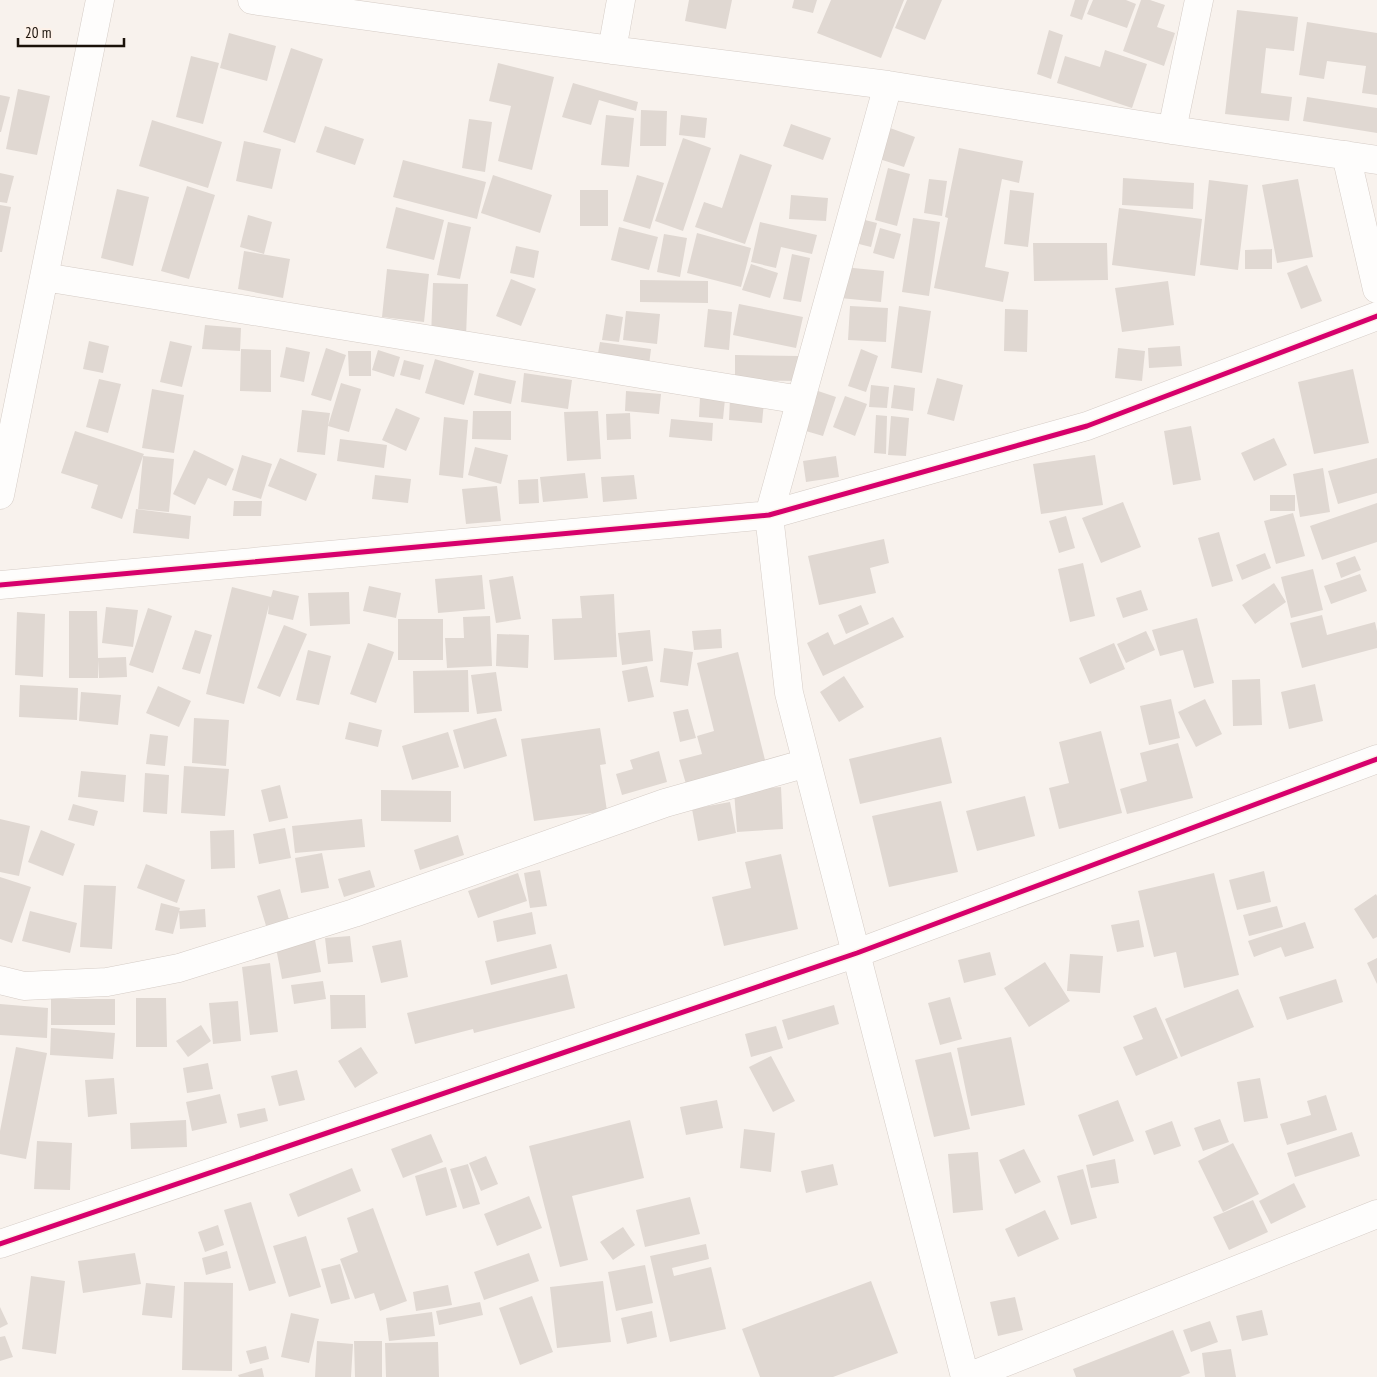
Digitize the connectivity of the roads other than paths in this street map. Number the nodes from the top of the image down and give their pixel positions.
1 (100, 0) edge
2 (252, 0) edge
3 (621, 0) edge
4 (1199, 0) edge
5 (612, 50) junction
6 (888, 85) junction
7 (1172, 130) junction
8 (1346, 155) junction
9 (1377, 160) edge
10 (44, 278) junction
11 (1377, 289) edge
12 (1377, 316) edge
13 (12, 376) edge
14 (801, 400) junction
15 (0, 495) edge
16 (769, 515) junction
17 (0, 585) edge
18 (1377, 760) edge
19 (807, 763) junction
20 (857, 953) junction
21 (0, 980) edge
22 (1377, 1214) edge
23 (0, 1244) edge
24 (967, 1377) edge

1 - 10 street
2 - 5 street
3 - 5 street
4 - 7 street
5 - 6 street
6 - 7 street
6 - 14 street
7 - 8 street
8 - 9 street
8 - 11 street
10 - 13 street
10 - 14 street
12 - 16 street
13 - 15 street
14 - 16 street
16 - 17 street
16 - 19 street
18 - 20 street
19 - 20 street
19 - 21 street
20 - 23 street
20 - 24 street
22 - 24 street

